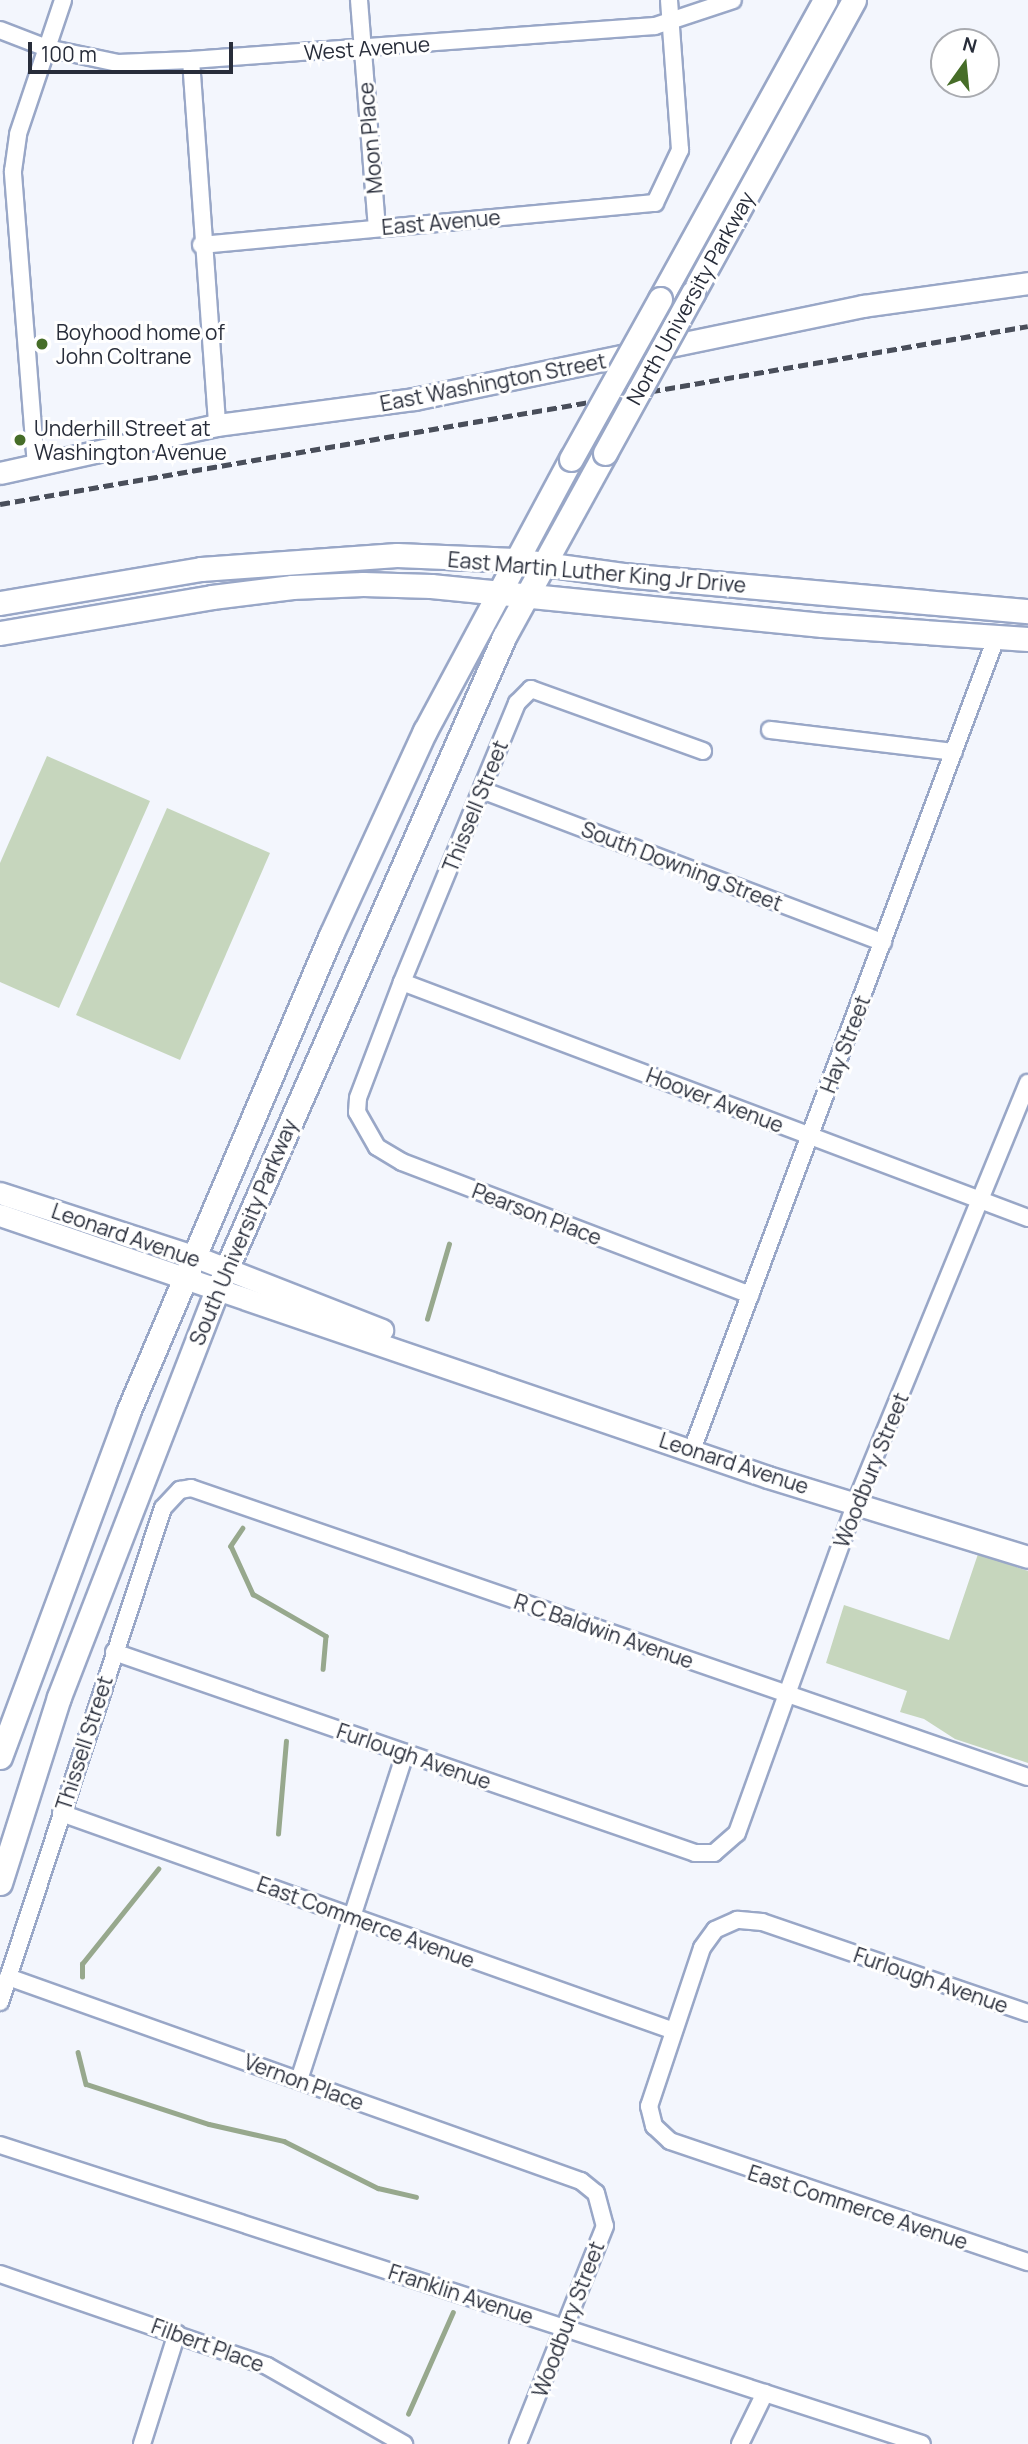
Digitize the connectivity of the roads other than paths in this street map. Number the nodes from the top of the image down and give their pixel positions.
1 (63, 0) edge
2 (359, 0) edge
3 (669, 0) edge
4 (733, 0) edge
5 (825, 0) edge
6 (855, 0) edge
7 (670, 18) junction
8 (0, 30) edge
9 (47, 48) junction
10 (362, 48) junction
11 (191, 60) junction
12 (377, 227) junction
13 (201, 244) junction
14 (1028, 283) edge
15 (217, 425) junction
16 (36, 466) junction
17 (0, 473) edge
18 (515, 559) junction
19 (545, 563) junction
20 (496, 593) junction
21 (526, 597) junction
22 (0, 603) edge
23 (1028, 611) edge
24 (0, 633) edge
25 (996, 638) junction
26 (1028, 639) edge
27 (770, 730) dead end
28 (703, 751) dead end
29 (954, 752) junction
30 (482, 790) junction
31 (883, 942) junction
32 (402, 982) junction
33 (1028, 1083) edge
34 (358, 1098) joint
35 (810, 1136) junction
36 (0, 1193) edge
37 (983, 1200) junction
38 (0, 1215) edge
39 (1028, 1217) edge
40 (196, 1257) junction
41 (186, 1279) junction
42 (221, 1281) junction
43 (750, 1295) junction
44 (692, 1450) junction
45 (180, 1490) joint
46 (856, 1502) junction
47 (1028, 1557) edge
48 (114, 1652) junction
49 (786, 1695) junction
50 (404, 1753) junction
51 (0, 1757) edge
52 (1028, 1777) edge
53 (61, 1813) junction
54 (715, 1853) joint
55 (0, 1883) edge
56 (351, 1916) junction
57 (8, 1977) junction
58 (0, 2002) edge
59 (1028, 2013) edge
60 (671, 2030) junction
61 (299, 2080) junction
62 (0, 2145) edge
63 (596, 2193) joint
64 (1028, 2262) edge
65 (0, 2274) edge
66 (567, 2328) junction
67 (177, 2333) junction
68 (765, 2393) junction
69 (904, 2441) edge
70 (142, 2444) edge
71 (404, 2444) edge
72 (518, 2444) edge
73 (740, 2444) edge
74 (922, 2444) edge

1 - 9 street
2 - 10 street, Moon Place
3 - 7 street
4 - 7 street, West Avenue
5 - 18 main road, North University Parkway, bridge
6 - 19 main road, North University Parkway, bridge
7 - 10 street, West Avenue
7 - 12 street, East Avenue
8 - 9 street, West Avenue
9 - 11 street, West Avenue
9 - 16 street
10 - 11 street, West Avenue
10 - 12 street, Moon Place
11 - 13 street
12 - 13 street, East Avenue
13 - 15 street
14 - 15 street, East Washington Street
15 - 16 street, East Washington Street
16 - 17 street, East Washington Street
18 - 19 main road, East Martin Luther King Jr Drive
18 - 20 main road, North University Parkway
18 - 22 main road, East Martin Luther King Jr Drive
19 - 21 main road, North University Parkway
19 - 23 main road, East Martin Luther King Jr Drive
20 - 21 main road, East Martin Luther King Jr Drive
20 - 24 main road, East Martin Luther King Jr Drive
20 - 40 main road, South University Parkway
21 - 25 main road, East Martin Luther King Jr Drive
21 - 42 main road, South University Parkway
25 - 26 main road, East Martin Luther King Jr Drive
25 - 29 street, Hay Street
27 - 29 street
28 - 30 street, Thissell Street
29 - 31 street, Hay Street
30 - 31 street, South Downing Street
30 - 32 street, Thissell Street
31 - 35 street, Hay Street
32 - 34 street, Thissell Street
32 - 35 street, Hoover Avenue
33 - 37 street, Woodbury Street
34 - 43 street, Pearson Place
35 - 37 street, Hoover Avenue
35 - 43 street, Hay Street
36 - 40 street, Leonard Avenue
37 - 39 street, Hoover Avenue
37 - 46 street, Woodbury Street
38 - 41 street, Leonard Avenue
40 - 41 main road, South University Parkway
40 - 42 street, Leonard Avenue
41 - 42 street, Leonard Avenue
41 - 51 main road, South University Parkway
42 - 44 street, Leonard Avenue
42 - 55 main road, South University Parkway
43 - 44 street, Hay Street
44 - 46 street, Leonard Avenue
45 - 48 street, Thissell Street
45 - 49 street, R C Baldwin Avenue
46 - 47 street, Leonard Avenue
46 - 49 street, Woodbury Street
48 - 50 street, Furlough Avenue
48 - 53 street, Thissell Street
49 - 52 street, R C Baldwin Avenue
49 - 54 street, Woodbury Street
50 - 54 street, Furlough Avenue
50 - 56 street
53 - 56 street, East Commerce Avenue
53 - 57 street, Thissell Street
56 - 60 street, East Commerce Avenue
56 - 61 street
57 - 58 street, Thissell Street
57 - 61 street, Vernon Place
59 - 60 street, Furlough Avenue
60 - 64 street, East Commerce Avenue
61 - 63 street, Vernon Place
62 - 66 street, Franklin Avenue
63 - 66 street, Woodbury Street
65 - 67 street, Filbert Place
66 - 68 street, Franklin Avenue
66 - 72 street, Woodbury Street
67 - 70 street
67 - 71 street, Filbert Place
68 - 69 street, Franklin Avenue
68 - 73 street
69 - 74 street, Franklin Avenue

